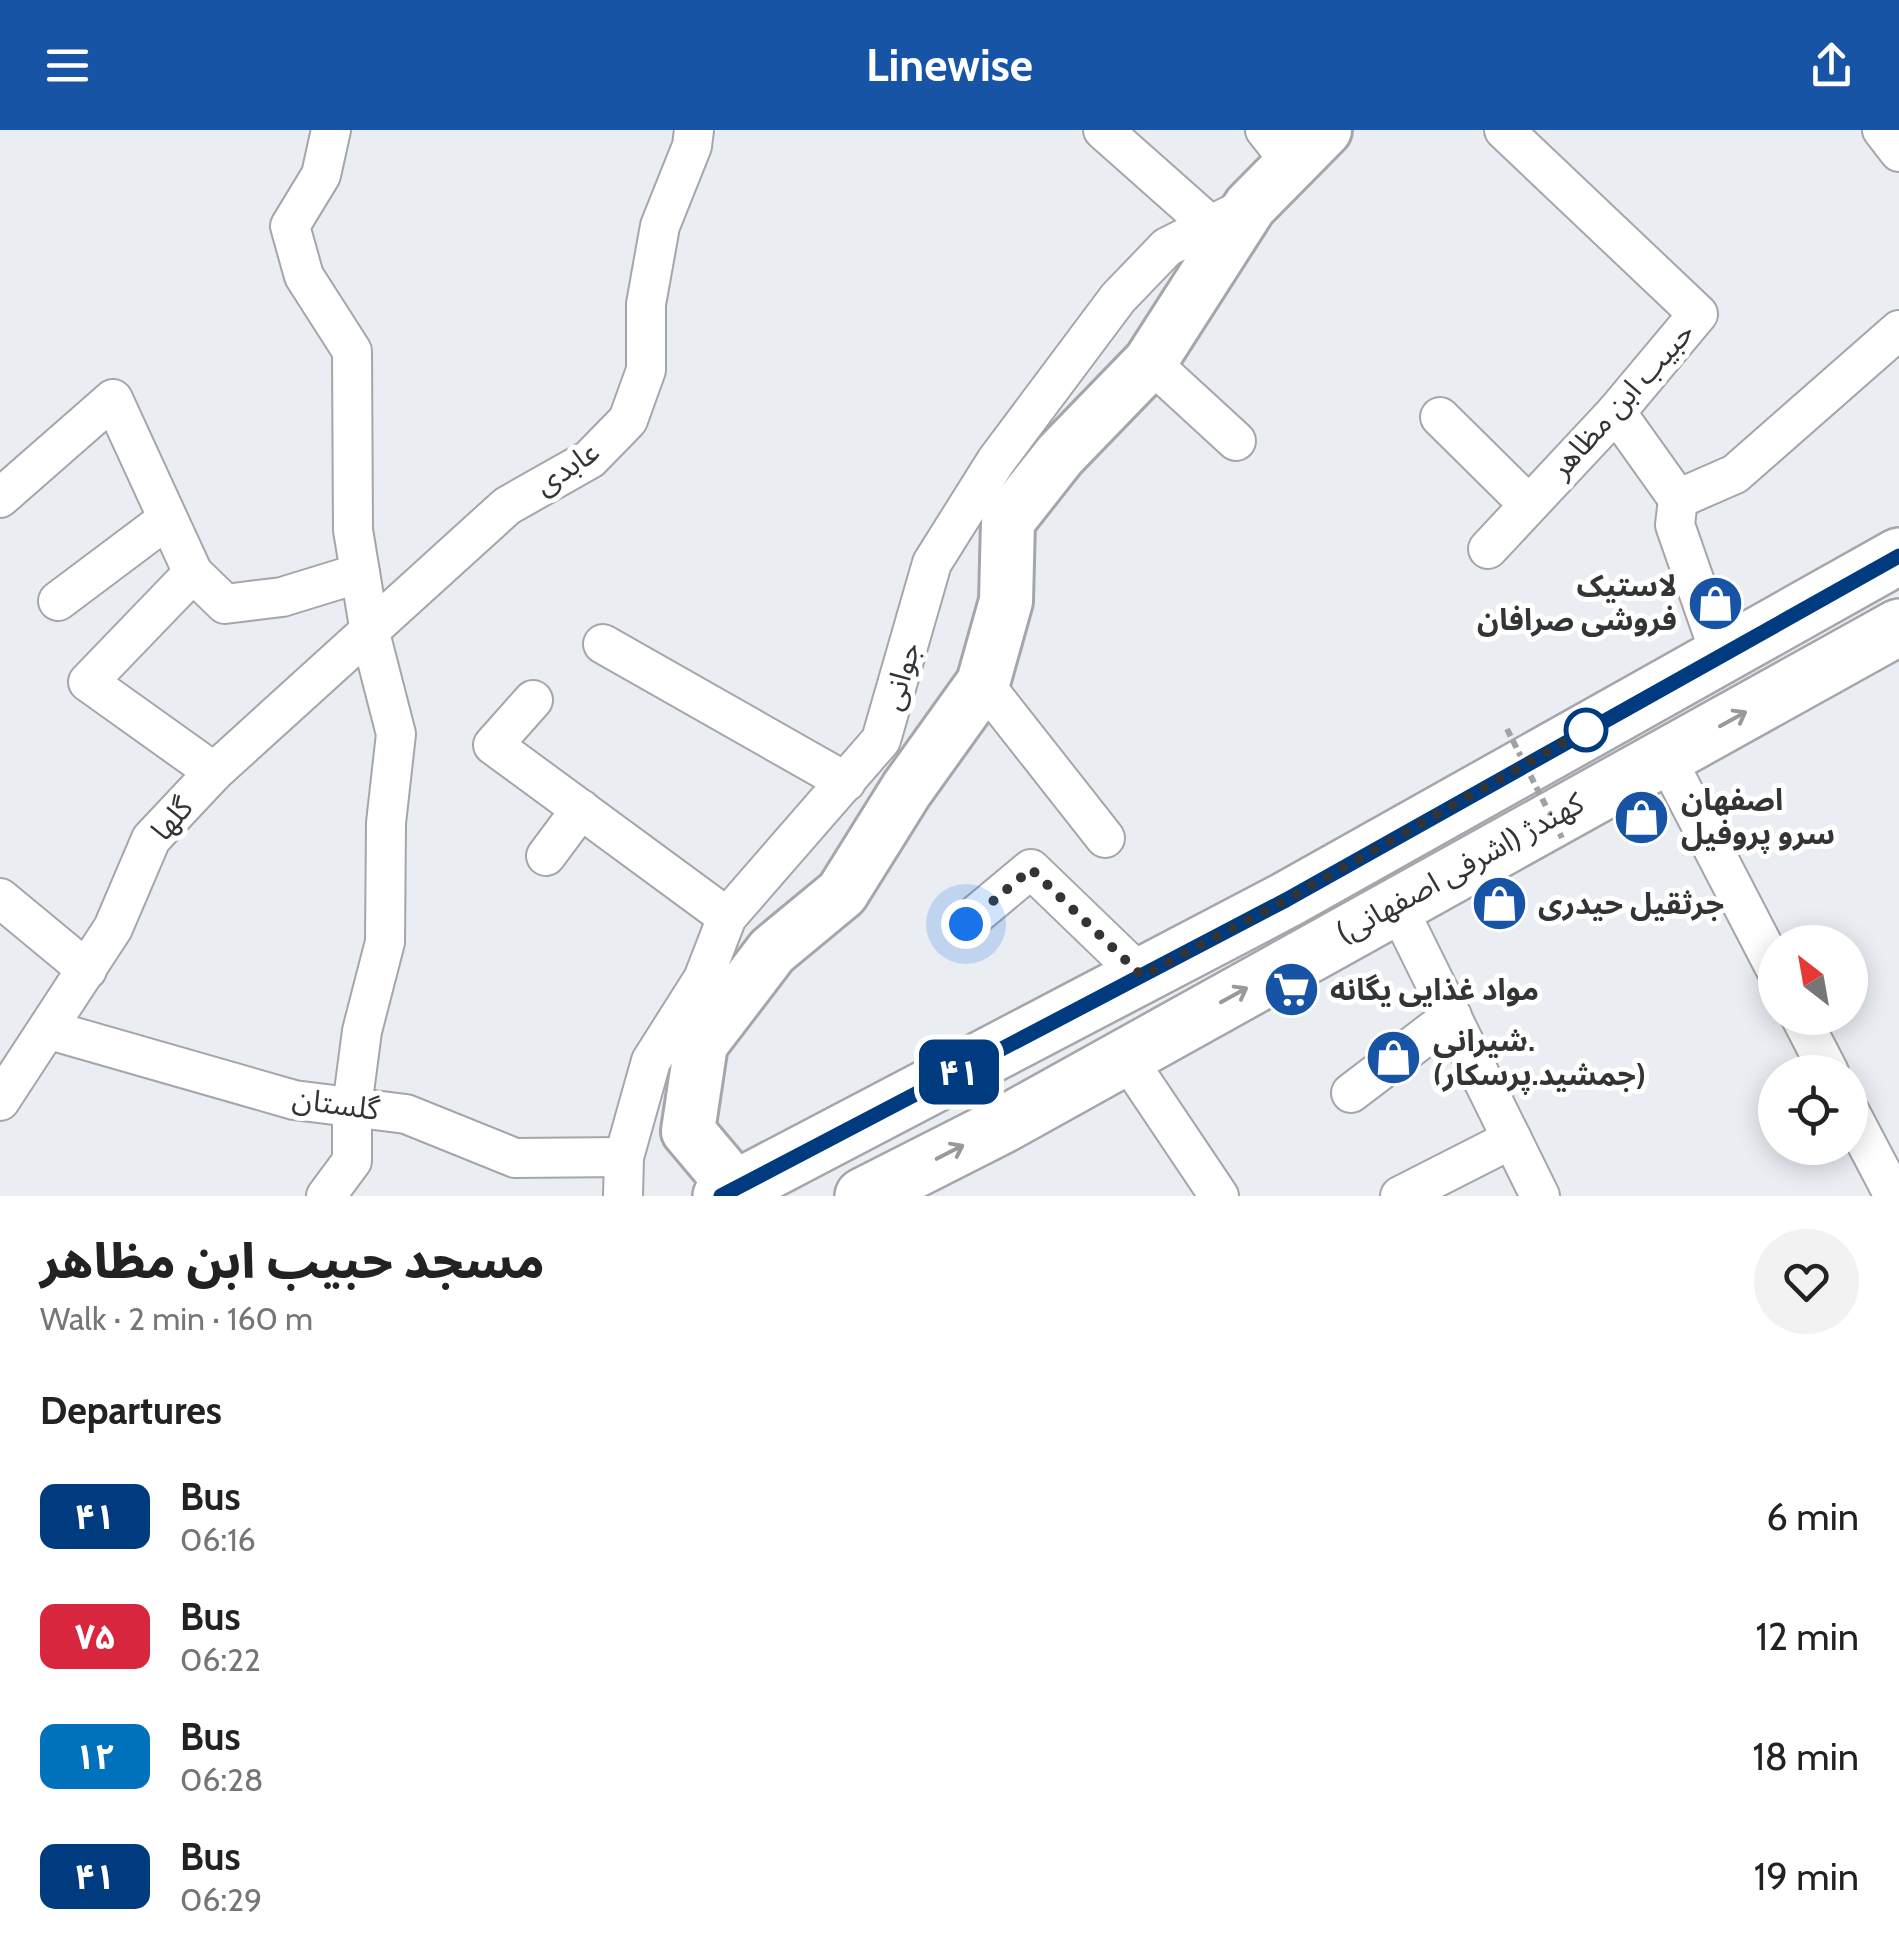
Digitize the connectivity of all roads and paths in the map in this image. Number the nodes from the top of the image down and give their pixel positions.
1 (331, 130) edge
2 (694, 130) edge
3 (1102, 130) edge
4 (1504, 130) edge
5 (1882, 130) edge
6 (1294, 141) edge
7 (1899, 152) edge
8 (1230, 216) junction
9 (1895, 343) edge
10 (1150, 362) junction
11 (1616, 412) junction
12 (1440, 417) dead end
13 (1236, 441) dead end
14 (0, 498) edge
15 (1678, 500) junction
16 (1528, 504) junction
17 (166, 520) junction
18 (1488, 550) dead end
19 (1899, 556) edge
20 (193, 573) junction
21 (360, 573) junction
22 (58, 601) dead end
23 (1899, 627) edge
24 (370, 634) junction
25 (603, 644) dead end
26 (1720, 654) junction
27 (983, 683) junction
28 (533, 700) dead end
29 (1508, 729) dead end
30 (1665, 756) junction
31 (214, 772) junction
32 (846, 782) junction
33 (1454, 805) junction
34 (581, 810) junction
35 (1105, 838) dead end
36 (1562, 838) dead end
37 (546, 856) dead end
38 (0, 898) edge
39 (1396, 904) junction
40 (726, 917) junction
41 (966, 924) dead end
42 (1340, 935) junction
43 (1758, 935) edge
44 (1160, 966) junction
45 (87, 970) junction
46 (1452, 1016) junction
47 (50, 1030) junction
48 (1124, 1056) junction
49 (1351, 1093) dead end
50 (0, 1101) edge
51 (352, 1107) junction
52 (1001, 1126) junction
53 (1512, 1139) junction
54 (1868, 1146) edge
55 (624, 1156) junction
56 (729, 1192) edge
57 (326, 1196) edge
58 (623, 1196) edge
59 (862, 1196) edge
60 (1219, 1196) edge
61 (1400, 1196) edge
62 (1540, 1196) edge
63 (1894, 1196) edge

1 - 21 street
2 - 24 street, عابدی
3 - 8 street
4 - 11 street, حبیب ابن مظاهر
5 - 7 street
6 - 8 street, جوانی
8 - 10 street, جوانی
8 - 32 street, جوانی
9 - 15 street
10 - 13 street
10 - 27 street, جوانی
11 - 15 street
11 - 16 street, حبیب ابن مظاهر
12 - 16 street
14 - 17 street
15 - 26 street
16 - 18 street, حبیب ابن مظاهر
17 - 20 street
17 - 22 street
19 - 26 main road, کهندژ (اشرفی اصفهانی)
20 - 21 street
20 - 31 street
21 - 24 street
30 -> 23 main road, کهندژ (اشرفی اصفهانی)
24 - 31 street, گلها
24 - 51 street
25 - 32 street
26 - 33 main road, کهندژ (اشرفی اصفهانی)
27 - 35 street
27 - 56 street, جوانی
28 - 34 street
29 - 36 path, bridge
30 - 39 main road, کهندژ (اشرفی اصفهانی)
30 - 43 street
31 - 45 street, گلها
32 - 40 street, جوانی
33 - 42 main road
33 - 44 main road, کهندژ (اشرفی اصفهانی)
34 - 37 street
34 - 40 street
38 - 45 street
39 - 42 main road, کهندژ (اشرفی اصفهانی)
39 - 46 street
40 - 55 street, جوانی
41 - 44 street
48 -> 42 main road, کهندژ (اشرفی اصفهانی)
44 - 52 main road
44 - 56 main road, کهندژ (اشرفی اصفهانی)
45 - 47 street, گلها
46 - 49 street
46 - 53 street
47 - 50 street, گلها
47 - 51 street, گلستان
48 - 52 main road, کهندژ (اشرفی اصفهانی)
48 - 60 street
51 - 55 street, گلستان
51 - 57 street
59 -> 52 main road, کهندژ (اشرفی اصفهانی)
53 - 61 street
53 - 62 street
54 - 63 street
55 - 58 street, جوانی

